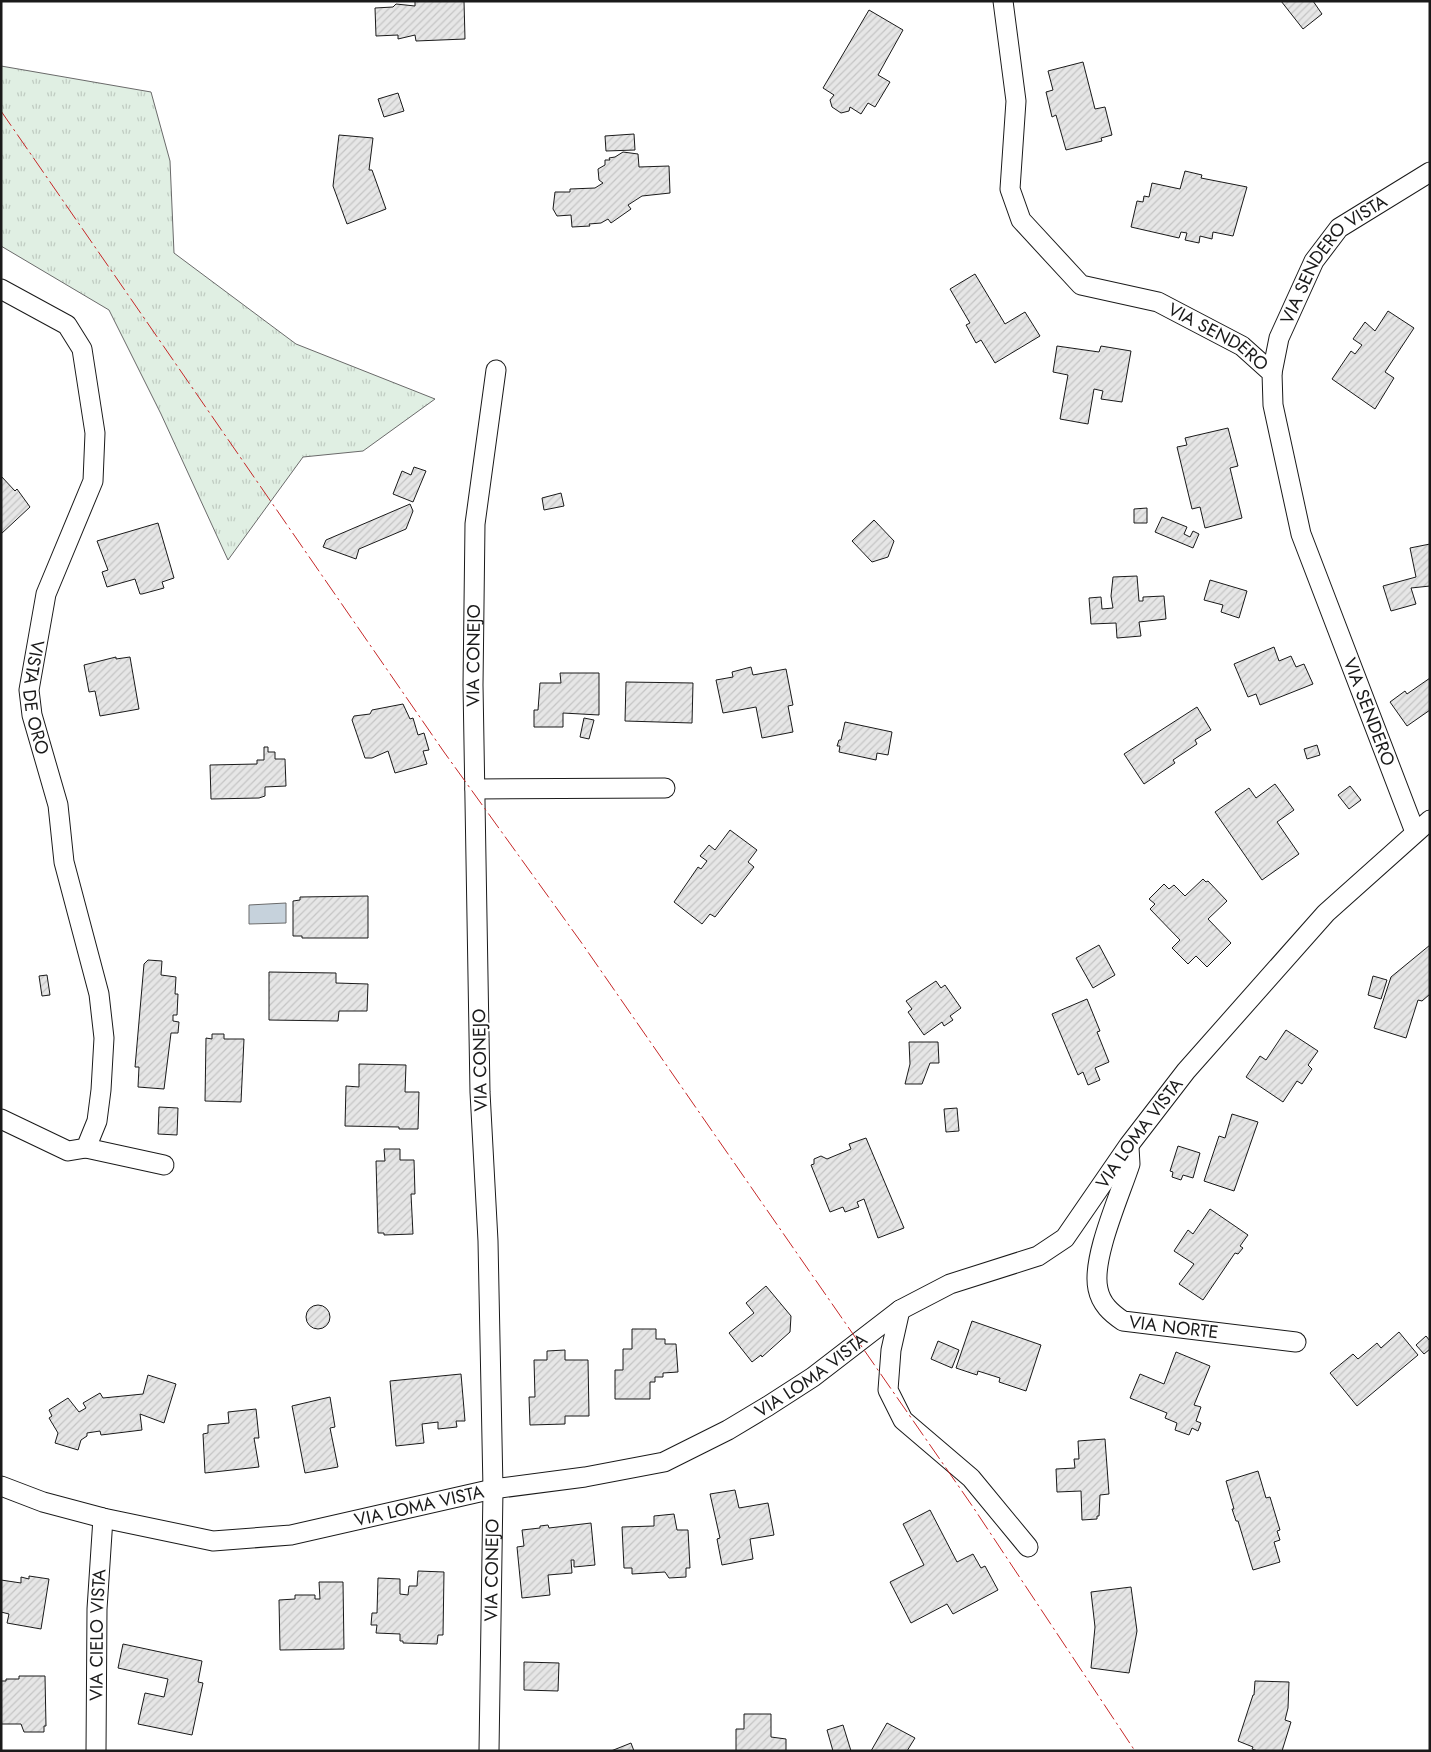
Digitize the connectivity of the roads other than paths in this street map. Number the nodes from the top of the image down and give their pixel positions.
1 (1003, 1) edge
2 (1430, 172) edge
3 (1, 289) edge
4 (496, 370) dead end
5 (1272, 373) junction
6 (665, 788) dead end
7 (475, 789) junction
8 (1430, 820) edge
9 (1415, 832) junction
10 (1, 1119) edge
11 (1129, 1146) junction
12 (86, 1148) junction
13 (164, 1164) dead end
14 (900, 1310) junction
15 (1296, 1342) dead end
16 (1, 1486) edge
17 (493, 1489) junction
18 (103, 1518) junction
19 (1028, 1547) dead end
20 (96, 1751) edge
21 (489, 1751) edge

1 - 5 street, VIA SENDERO
2 - 5 street, VIA SENDERO VISTA
3 - 12 street, VISTA DE ORO
4 - 7 street, VIA CONEJO
5 - 9 street, VIA SENDERO
6 - 7 street
7 - 17 street, VIA CONEJO
8 - 9 street, VIA LOMA VISTA
9 - 11 street, VIA LOMA VISTA
10 - 12 street
11 - 14 street, VIA LOMA VISTA
11 - 15 street, VIA NORTE
12 - 13 street
14 - 17 street, VIA LOMA VISTA
14 - 19 street
16 - 18 street, VIA LOMA VISTA
17 - 18 street, VIA LOMA VISTA
17 - 21 street, VIA CONEJO
18 - 20 street, VIA CIELO VISTA

